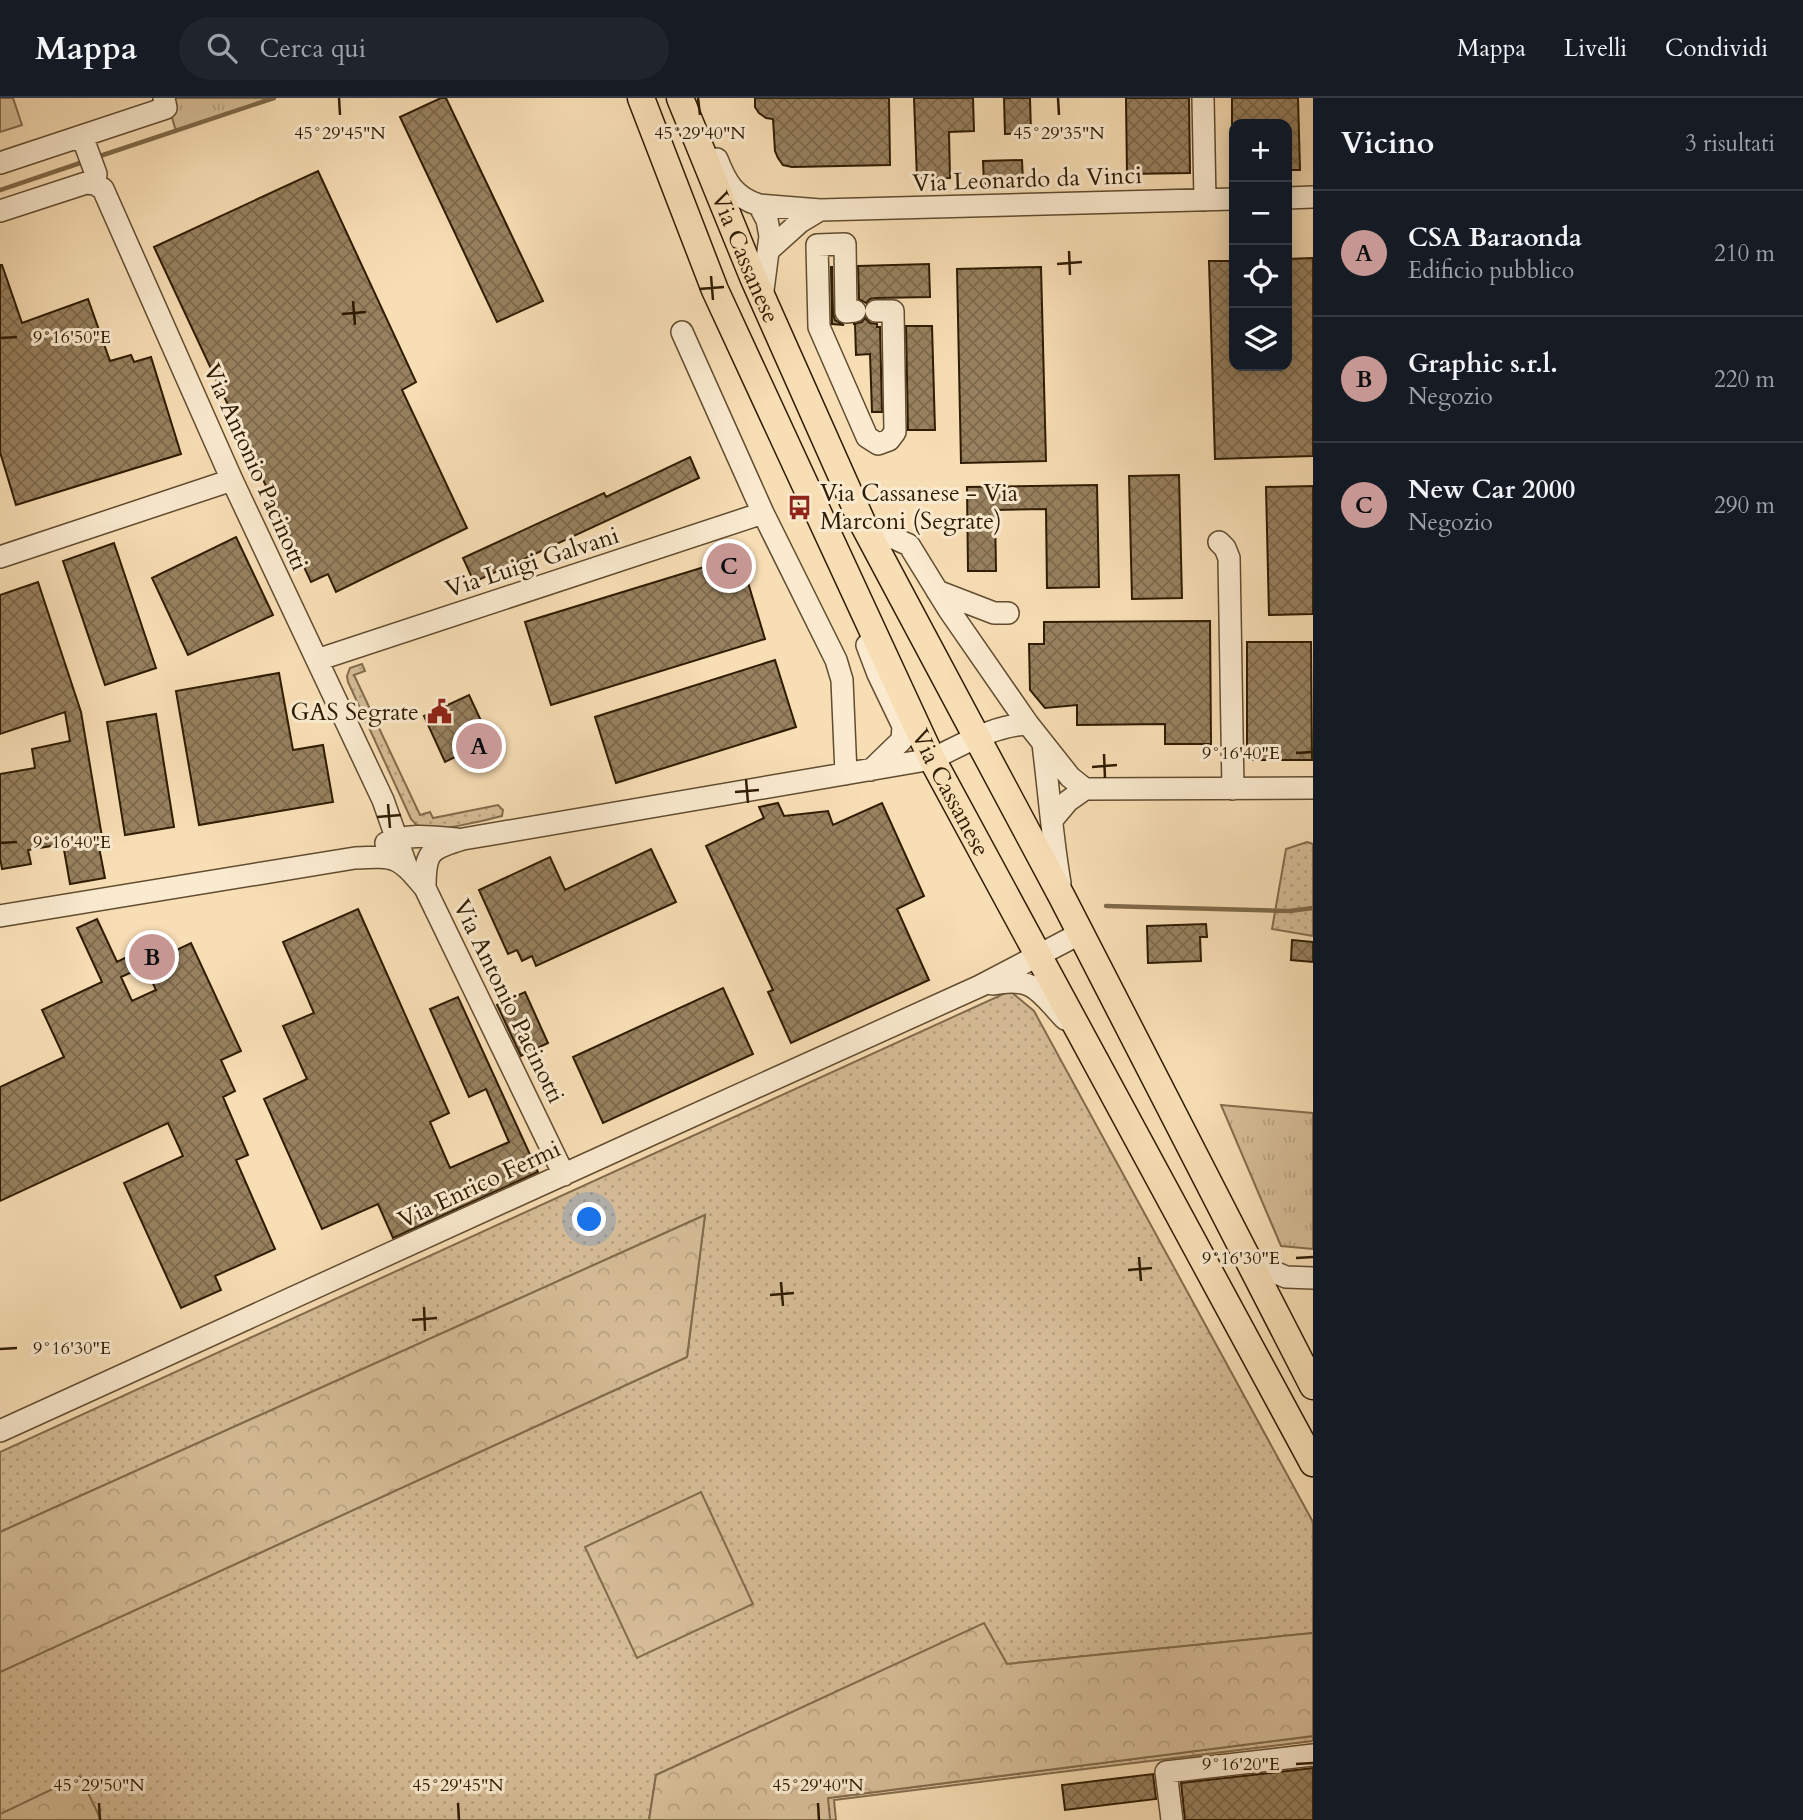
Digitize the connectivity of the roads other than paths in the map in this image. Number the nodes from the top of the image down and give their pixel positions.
1 (164, 98) edge
2 (641, 98) edge
3 (680, 98) edge
4 (694, 98) edge
5 (1203, 98) edge
6 (85, 143) junction
7 (0, 163) edge
8 (95, 179) junction
9 (1313, 197) edge
10 (1292, 198) edge
11 (1229, 199) edge
12 (1205, 200) junction
13 (759, 205) junction
14 (820, 210) junction
15 (846, 210) junction
16 (0, 211) edge
17 (845, 244) junction
18 (770, 249) junction
19 (762, 299) junction
20 (876, 311) dead end
21 (855, 312) dead end
22 (682, 332) dead end
23 (232, 480) junction
24 (763, 513) junction
25 (862, 522) junction
26 (1219, 542) dead end
27 (0, 557) edge
28 (937, 591) junction
29 (864, 612) junction
30 (972, 644) junction
31 (317, 660) junction
32 (1028, 724) junction
33 (978, 737) junction
34 (1043, 742) junction
35 (932, 759) junction
36 (870, 770) junction
37 (846, 774) junction
38 (1313, 788) edge
39 (1085, 789) junction
40 (1233, 789) junction
41 (1052, 820) junction
42 (398, 838) junction
43 (463, 839) junction
44 (355, 858) junction
45 (406, 865) junction
46 (425, 888) junction
47 (1062, 897) junction
48 (0, 916) edge
49 (1081, 933) junction
50 (1039, 955) junction
51 (980, 986) junction
52 (1083, 1036) junction
53 (564, 1175) junction
54 (1250, 1262) junction
55 (1313, 1278) edge
56 (1309, 1369) edge
57 (0, 1431) edge
58 (1313, 1463) edge
59 (1313, 1755) edge
60 (1172, 1820) edge

1 - 6 street
2 - 29 main road, Via Cassanese
3 - 19 main road, Via Cassanese
4 - 13 street
5 - 12 street
6 - 7 street
6 - 8 street, Via Antonio Pacinotti
8 - 16 street
8 - 23 street, Via Antonio Pacinotti
9 - 10 street
11 - 12 street, Via Leonardo da Vinci
12 - 15 street, Via Leonardo da Vinci
13 - 14 street, Via Leonardo da Vinci
13 - 18 street
14 - 15 street, Via Leonardo da Vinci
14 - 18 street
15 - 17 street
17 - 20 street
17 - 21 street
18 - 19 street
19 - 25 main road, Via Cassanese
22 - 24 street
23 - 27 street
23 - 31 street, Via Antonio Pacinotti
24 - 31 street, Via Luigi Galvani
24 - 37 street
25 - 28 street
25 - 33 main road, Via Cassanese
26 - 40 street
28 - 30 street
28 - 30 street
29 - 35 main road, Via Cassanese
29 - 36 street
30 - 32 street
31 - 42 street, Via Antonio Pacinotti
32 - 33 street
32 - 34 street
33 - 35 street
33 - 47 main road, Via Cassanese
34 - 39 street
34 - 41 street
35 - 36 street
35 - 50 main road, Via Cassanese
36 - 37 street
37 - 43 street
38 - 40 street
39 - 40 street
39 - 41 street
41 - 47 street
42 - 43 street
42 - 44 street
42 - 45 street, Via Antonio Pacinotti
43 - 46 street
44 - 45 street
44 - 48 street
45 - 46 street, Via Antonio Pacinotti
46 - 53 street, Via Antonio Pacinotti
47 - 49 main road, Via Cassanese
49 - 50 street, Via Enrico Fermi
49 - 54 main road, Via Cassanese
50 - 51 street, Via Enrico Fermi
50 - 52 main road, Via Cassanese
51 - 52 street, Via Enrico Fermi
51 - 53 street, Via Enrico Fermi
52 - 58 main road, Via Cassanese
53 - 57 street, Via Enrico Fermi
54 - 55 street
54 - 56 main road, Via Cassanese
59 - 60 street

